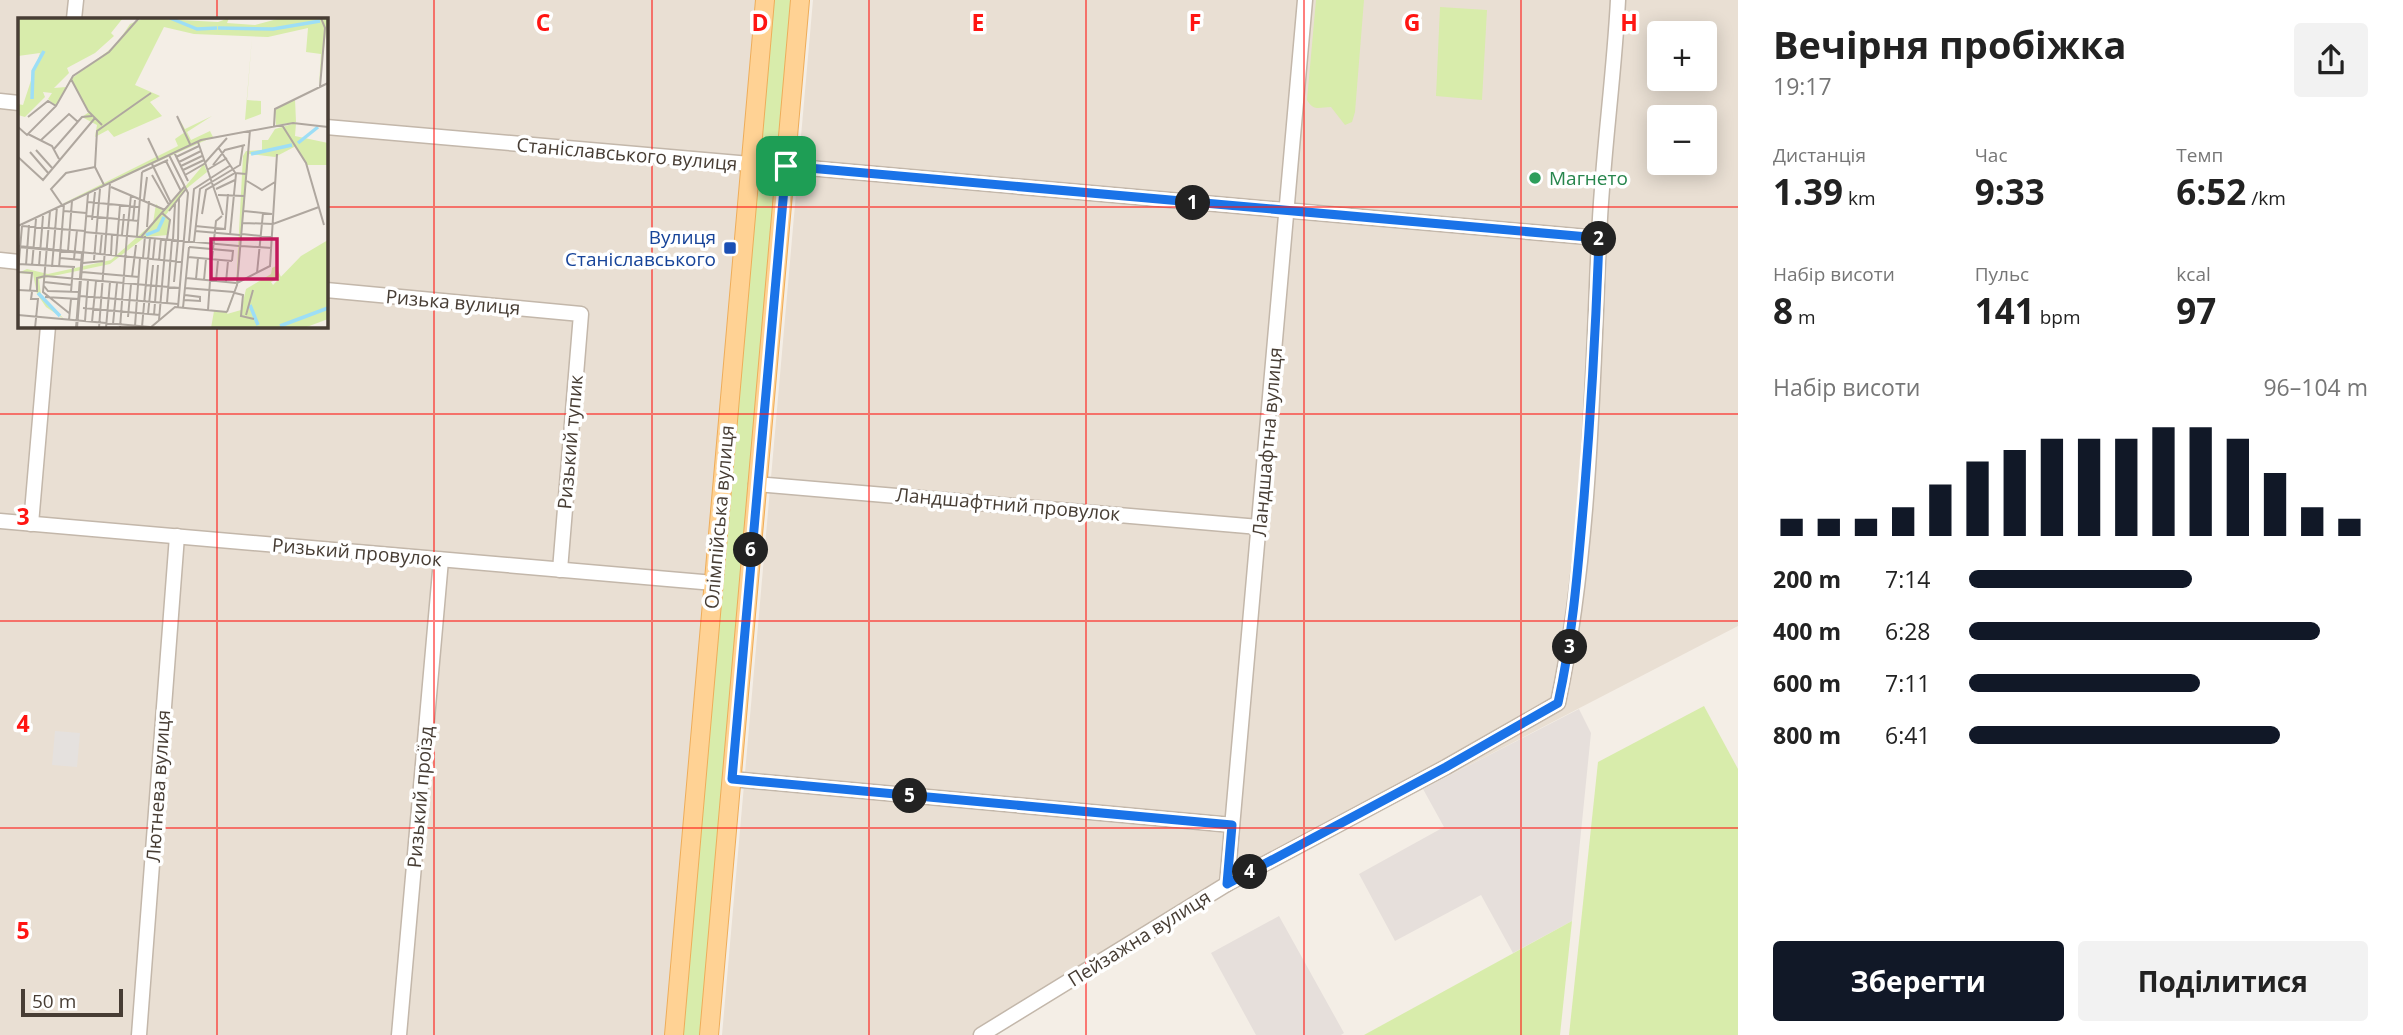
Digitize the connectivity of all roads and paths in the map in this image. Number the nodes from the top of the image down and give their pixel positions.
1 (76, 0) edge
2 (765, 0) edge
3 (800, 0) edge
4 (1305, 0) edge
5 (1618, 0) edge
6 (74, 18) edge
7 (0, 101) edge
8 (18, 103) edge
9 (327, 127) edge
10 (750, 164) junction
11 (786, 166) junction
12 (1288, 212) junction
13 (1599, 238) junction
14 (0, 260) edge
15 (18, 262) edge
16 (327, 290) edge
17 (581, 314) joint
18 (48, 327) edge
19 (756, 484) junction
20 (0, 521) edge
21 (31, 524) junction
22 (1259, 527) junction
23 (177, 536) junction
24 (441, 560) junction
25 (560, 570) junction
26 (714, 583) junction
27 (732, 779) junction
28 (1232, 825) junction
29 (1227, 884) junction
30 (139, 1035) edge
31 (399, 1035) edge
32 (674, 1035) edge
33 (709, 1035) edge
34 (981, 1035) edge

1 - 6 street
2 - 10 main road, Олімпійська вулиця
3 - 11 main road, Олімпійська вулиця
4 - 12 street, Ландшафтна вулиця
5 - 13 street
7 - 8 street
9 - 10 street, Станіславського вулиця
10 - 11 main road, Станіславського вулиця
10 - 26 main road, Олімпійська вулиця
11 - 12 street, Станіславського вулиця
11 - 19 main road, Олімпійська вулиця
12 - 13 street, Станіславського вулиця
12 - 22 street, Ландшафтна вулиця
13 - 29 street, Пейзажна вулиця
14 - 15 street
16 - 17 street, Ризька вулиця
17 - 25 street, Ризький тупик
18 - 21 street
19 - 22 street, Ландшафтний провулок
19 - 27 main road, Олімпійська вулиця
20 - 21 street, Ризький провулок
21 - 23 street, Ризький провулок
22 - 28 street, Ландшафтна вулиця
23 - 24 street, Ризький провулок
23 - 30 street, Лютнева вулиця
24 - 25 street, Ризький провулок
24 - 31 street, Ризький проїзд
25 - 26 street, Ризький провулок
26 - 32 main road, Олімпійська вулиця
27 - 28 street
27 - 33 main road, Олімпійська вулиця
28 - 29 street, Ландшафтна вулиця
29 - 34 street, Пейзажна вулиця

